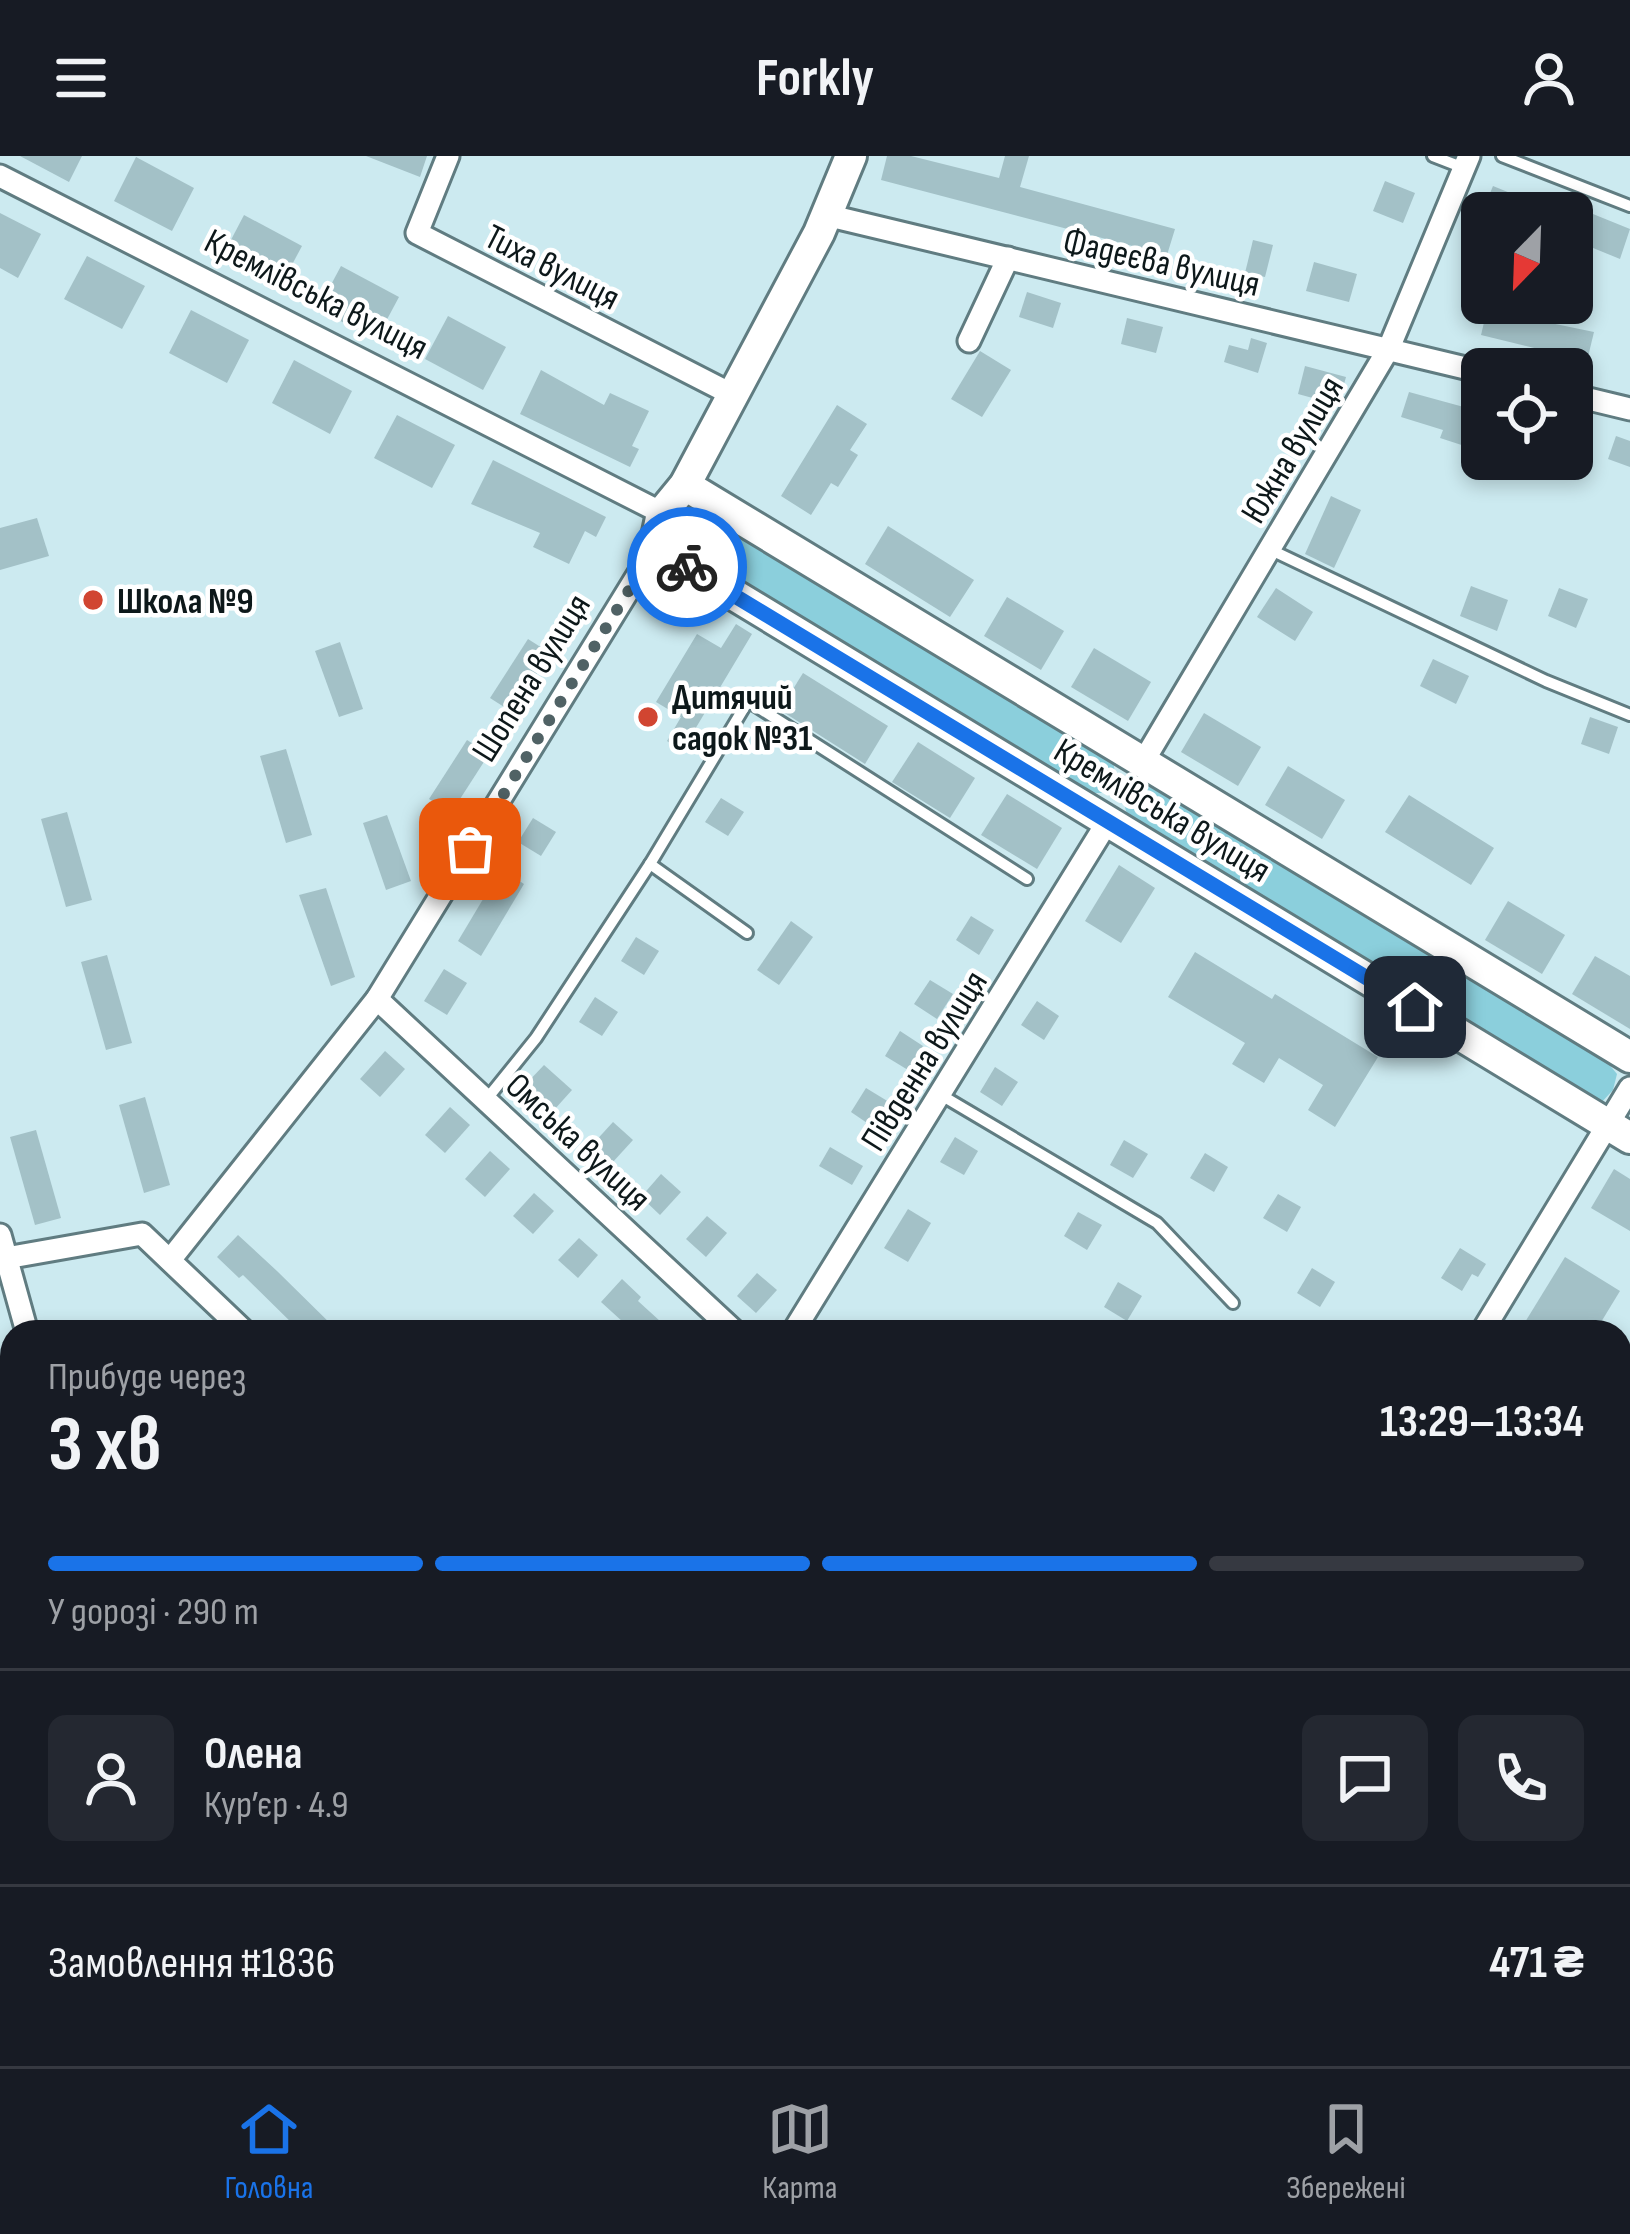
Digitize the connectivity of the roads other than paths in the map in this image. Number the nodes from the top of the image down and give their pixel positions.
1 (448, 156) edge
2 (850, 156) edge
3 (1433, 156) edge
4 (1502, 156) edge
5 (1467, 162) edge
6 (0, 176) edge
7 (1630, 206) edge
8 (826, 215) junction
9 (1008, 258) junction
10 (969, 341) dead end
11 (1389, 348) junction
12 (1461, 366) edge
13 (733, 395) junction
14 (1593, 399) edge
15 (1630, 409) edge
16 (685, 485) junction
17 (662, 513) junction
18 (655, 548) junction
19 (1269, 549) junction
20 (1630, 715) edge
21 (1143, 762) junction
22 (1108, 821) junction
23 (650, 864) junction
24 (1027, 880) dead end
25 (747, 933) dead end
26 (377, 999) junction
27 (1630, 1057) edge
28 (1630, 1088) edge
29 (941, 1095) junction
30 (485, 1100) junction
31 (1619, 1131) edge
32 (3, 1247) edge
33 (170, 1260) junction
34 (1234, 1303) dead end
35 (24, 1320) edge
36 (232, 1320) edge
37 (722, 1320) edge
38 (800, 1320) edge
39 (1490, 1320) edge

1 - 13 street, Тиха вулиця
2 - 8 street, Шопена вулиця
3 - 5 lane
4 - 7 lane
5 - 11 street, Южна вулиця
6 - 17 street, Кремлівська вулиця
8 - 9 street, Фадеєва вулиця
8 - 13 street, Шопена вулиця
9 - 10 street
9 - 11 street, Фадеєва вулиця
11 - 12 street, Фадеєва вулиця
11 - 19 street, Южна вулиця
13 - 16 street, Шопена вулиця
14 - 15 street
16 - 17 street, Шопена вулиця
16 - 21 street, Кремлівська вулиця
17 - 18 street, Шопена вулиця
18 - 22 street, Кремлівська вулиця
18 - 26 street, Шопена вулиця
19 - 20 lane
19 - 21 street, Южна вулиця
21 - 27 street, Кремлівська вулиця
22 - 29 street, Південна вулиця
22 - 31 street, Кремлівська вулиця
23 - 24 lane
23 - 25 lane
23 - 30 lane
26 - 30 street, Омська вулиця
26 - 33 street, Шопена вулиця
28 - 31 street
29 - 34 lane
29 - 38 street, Південна вулиця
30 - 37 street, Омська вулиця
31 - 39 street
32 - 33 street
32 - 35 street
33 - 36 street

